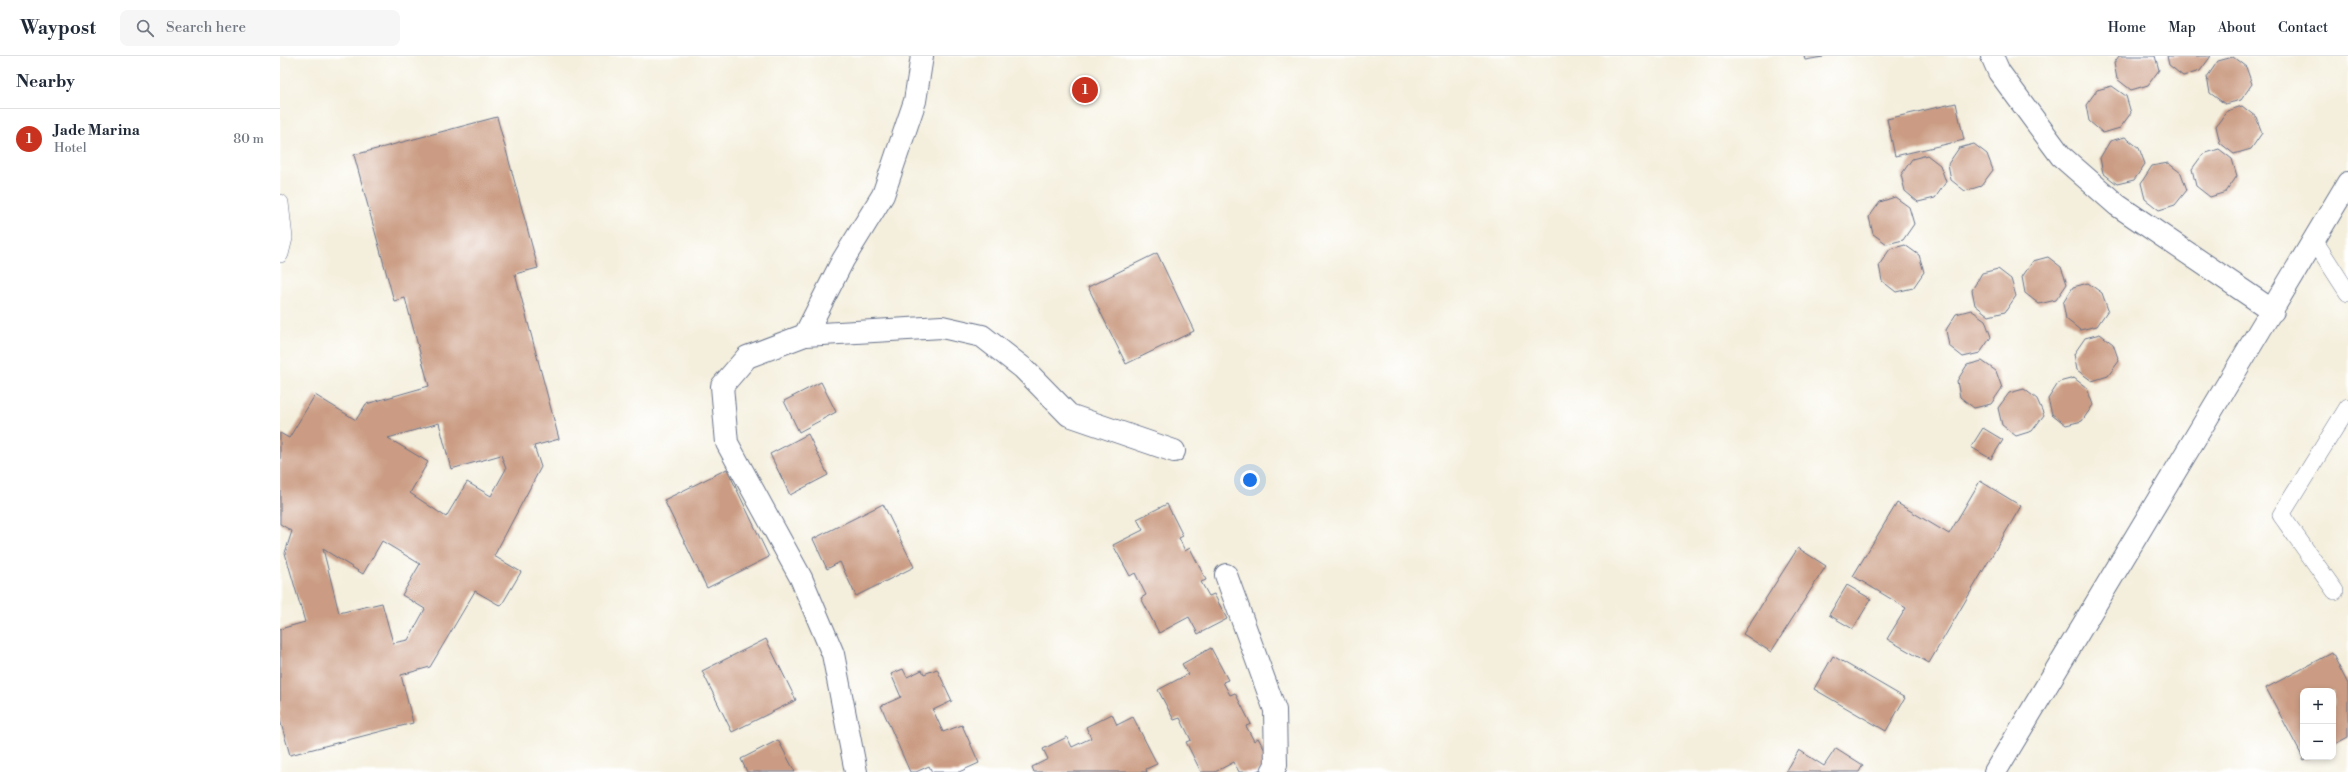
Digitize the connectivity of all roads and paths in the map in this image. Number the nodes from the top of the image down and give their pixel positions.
1 (922, 56) edge
2 (1992, 56) edge
3 (2348, 183) edge
4 (280, 203) edge
5 (2314, 240) junction
6 (280, 254) edge
7 (2348, 293) edge
8 (2273, 311) junction
9 (805, 335) junction
10 (2348, 407) edge
11 (1174, 451) dead end
12 (1226, 574) dead end
13 (2334, 591) dead end
14 (856, 772) edge
15 (1272, 772) edge
16 (1995, 772) edge

1 - 9 street
2 - 8 street
3 - 5 street
4 - 6 lane
5 - 7 lane
5 - 8 street
8 - 16 street
9 - 11 street
9 - 14 street
10 - 13 lane
12 - 15 street

